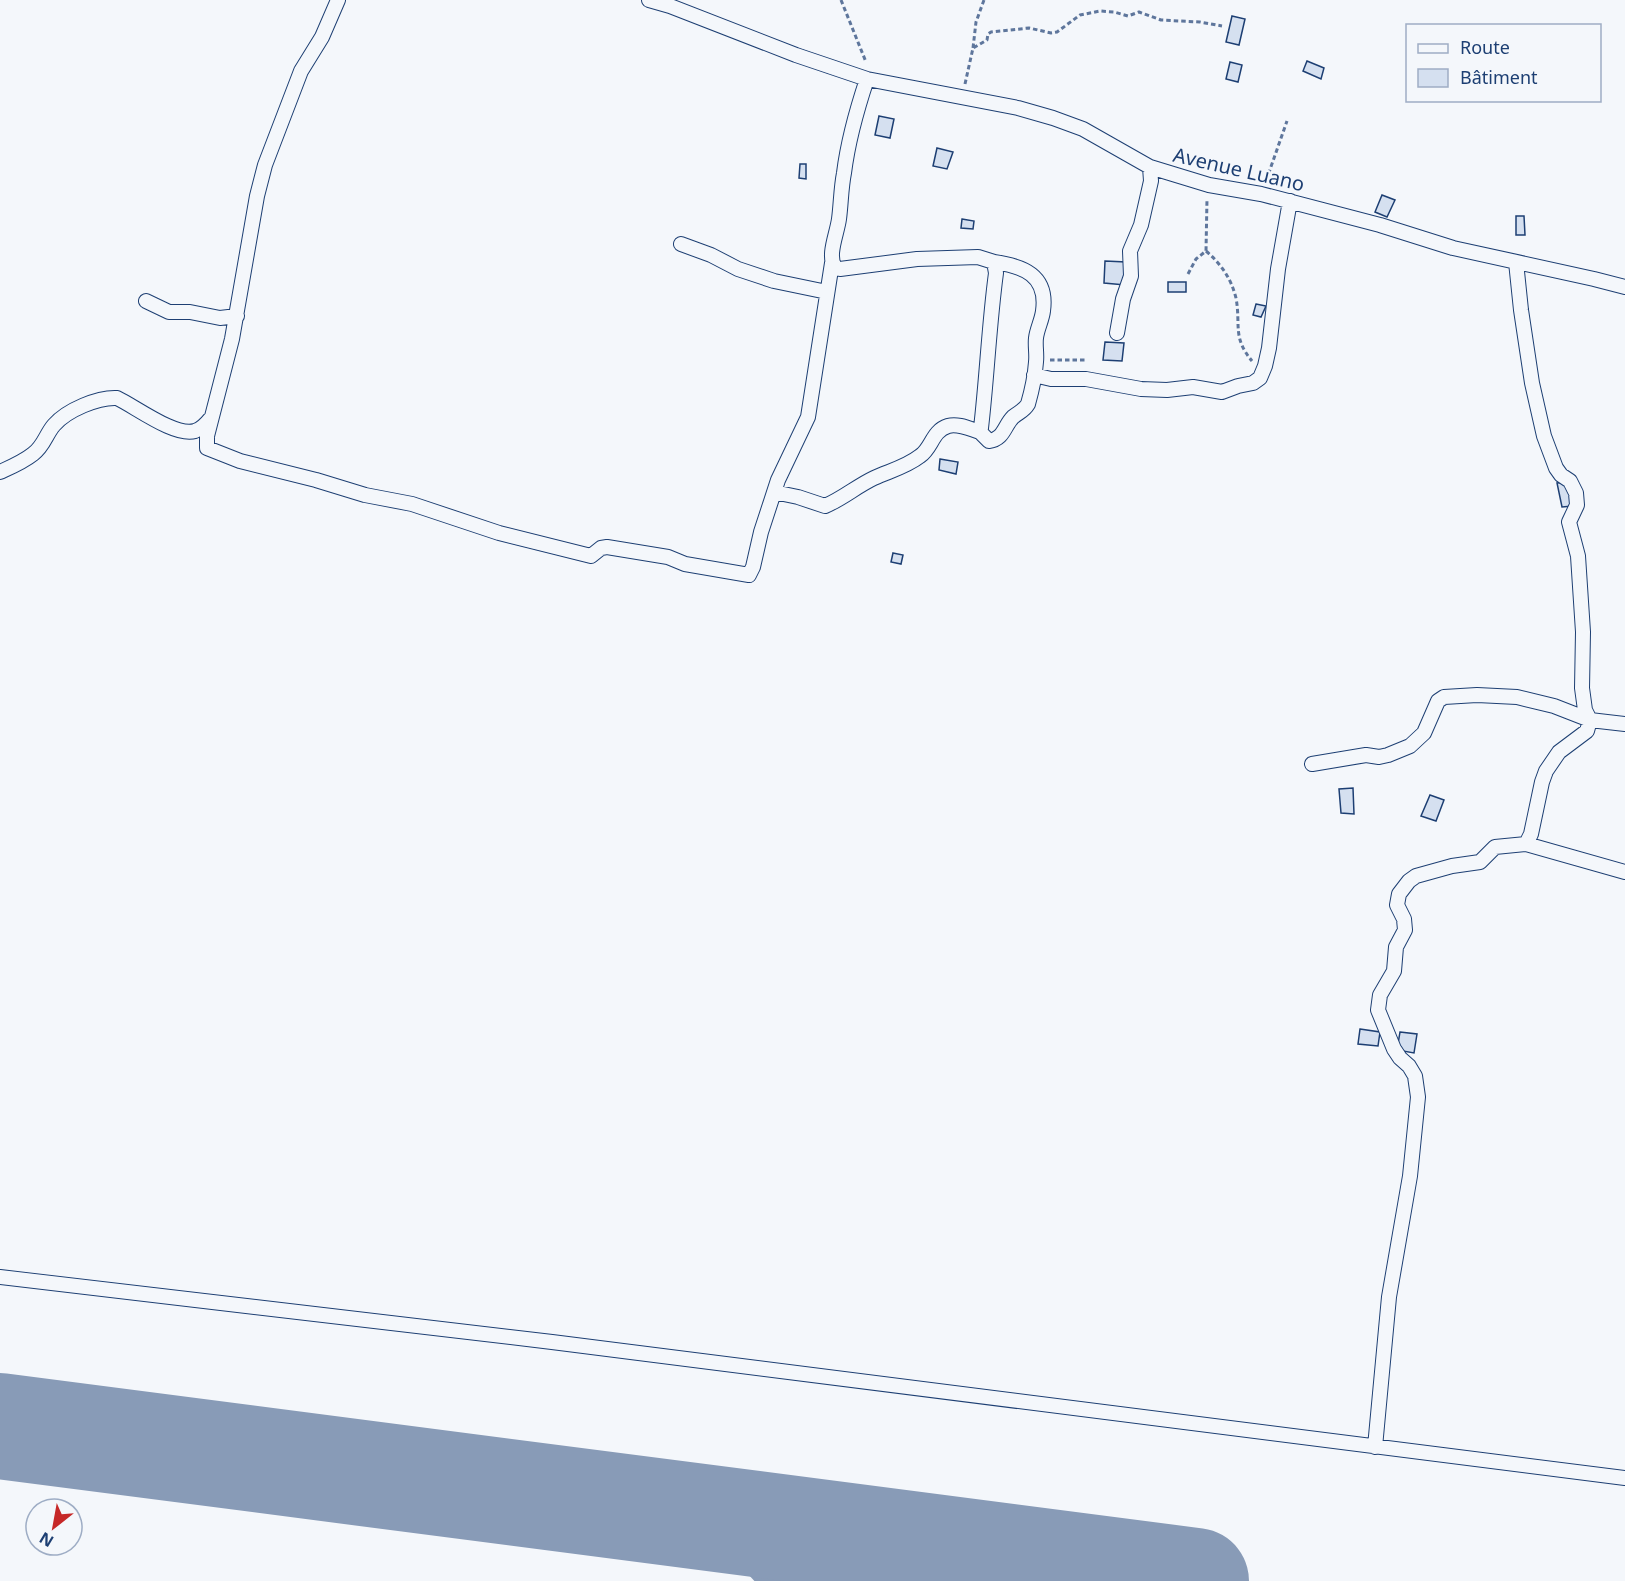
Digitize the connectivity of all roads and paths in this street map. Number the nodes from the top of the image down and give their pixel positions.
1 (338, 0) edge
2 (649, 0) edge
3 (841, 0) edge
4 (984, 0) edge
5 (1221, 26) dead end
6 (974, 48) junction
7 (867, 79) junction
8 (962, 97) junction
9 (1287, 121) dead end
10 (1150, 167) junction
11 (1209, 186) junction
12 (1261, 194) junction
13 (1290, 201) junction
14 (681, 244) dead end
15 (1206, 250) junction
16 (994, 262) junction
17 (1516, 262) junction
18 (832, 263) junction
19 (1188, 274) dead end
20 (1625, 287) edge
21 (826, 292) junction
22 (146, 301) dead end
23 (237, 316) junction
24 (1117, 333) dead end
25 (1037, 360) junction
26 (1087, 360) dead end
27 (1034, 375) junction
28 (1260, 378) junction
29 (212, 418) junction
30 (980, 432) junction
31 (0, 472) edge
32 (774, 492) junction
33 (1590, 720) junction
34 (1625, 724) edge
35 (1312, 764) dead end
36 (1526, 844) junction
37 (1625, 872) edge
38 (0, 1277) edge
39 (1375, 1448) junction
40 (1625, 1478) edge

1 - 23 street
2 - 7 street, Avenue Luano
3 - 7 path
4 - 6 path
5 - 6 path
6 - 8 path
7 - 8 street, Avenue Luano
7 - 18 street
8 - 10 street, Avenue Luano
9 - 12 path
10 - 11 street, Avenue Luano
10 - 24 street
11 - 12 street, Avenue Luano
11 - 15 path
12 - 13 street, Avenue Luano
13 - 17 street, Avenue Luano
13 - 28 street
14 - 21 street
15 - 19 path
15 - 28 path
16 - 18 street
16 - 25 street
16 - 30 street
17 - 20 street, Avenue Luano
17 - 33 street
18 - 21 street
21 - 32 street
22 - 23 street
23 - 29 street
25 - 26 path
25 - 27 street
27 - 28 street
27 - 30 street
29 - 31 street
29 - 32 street
30 - 32 street
33 - 34 street
33 - 35 street
33 - 36 street
36 - 37 street
36 - 39 street
38 - 39 street
39 - 40 street

